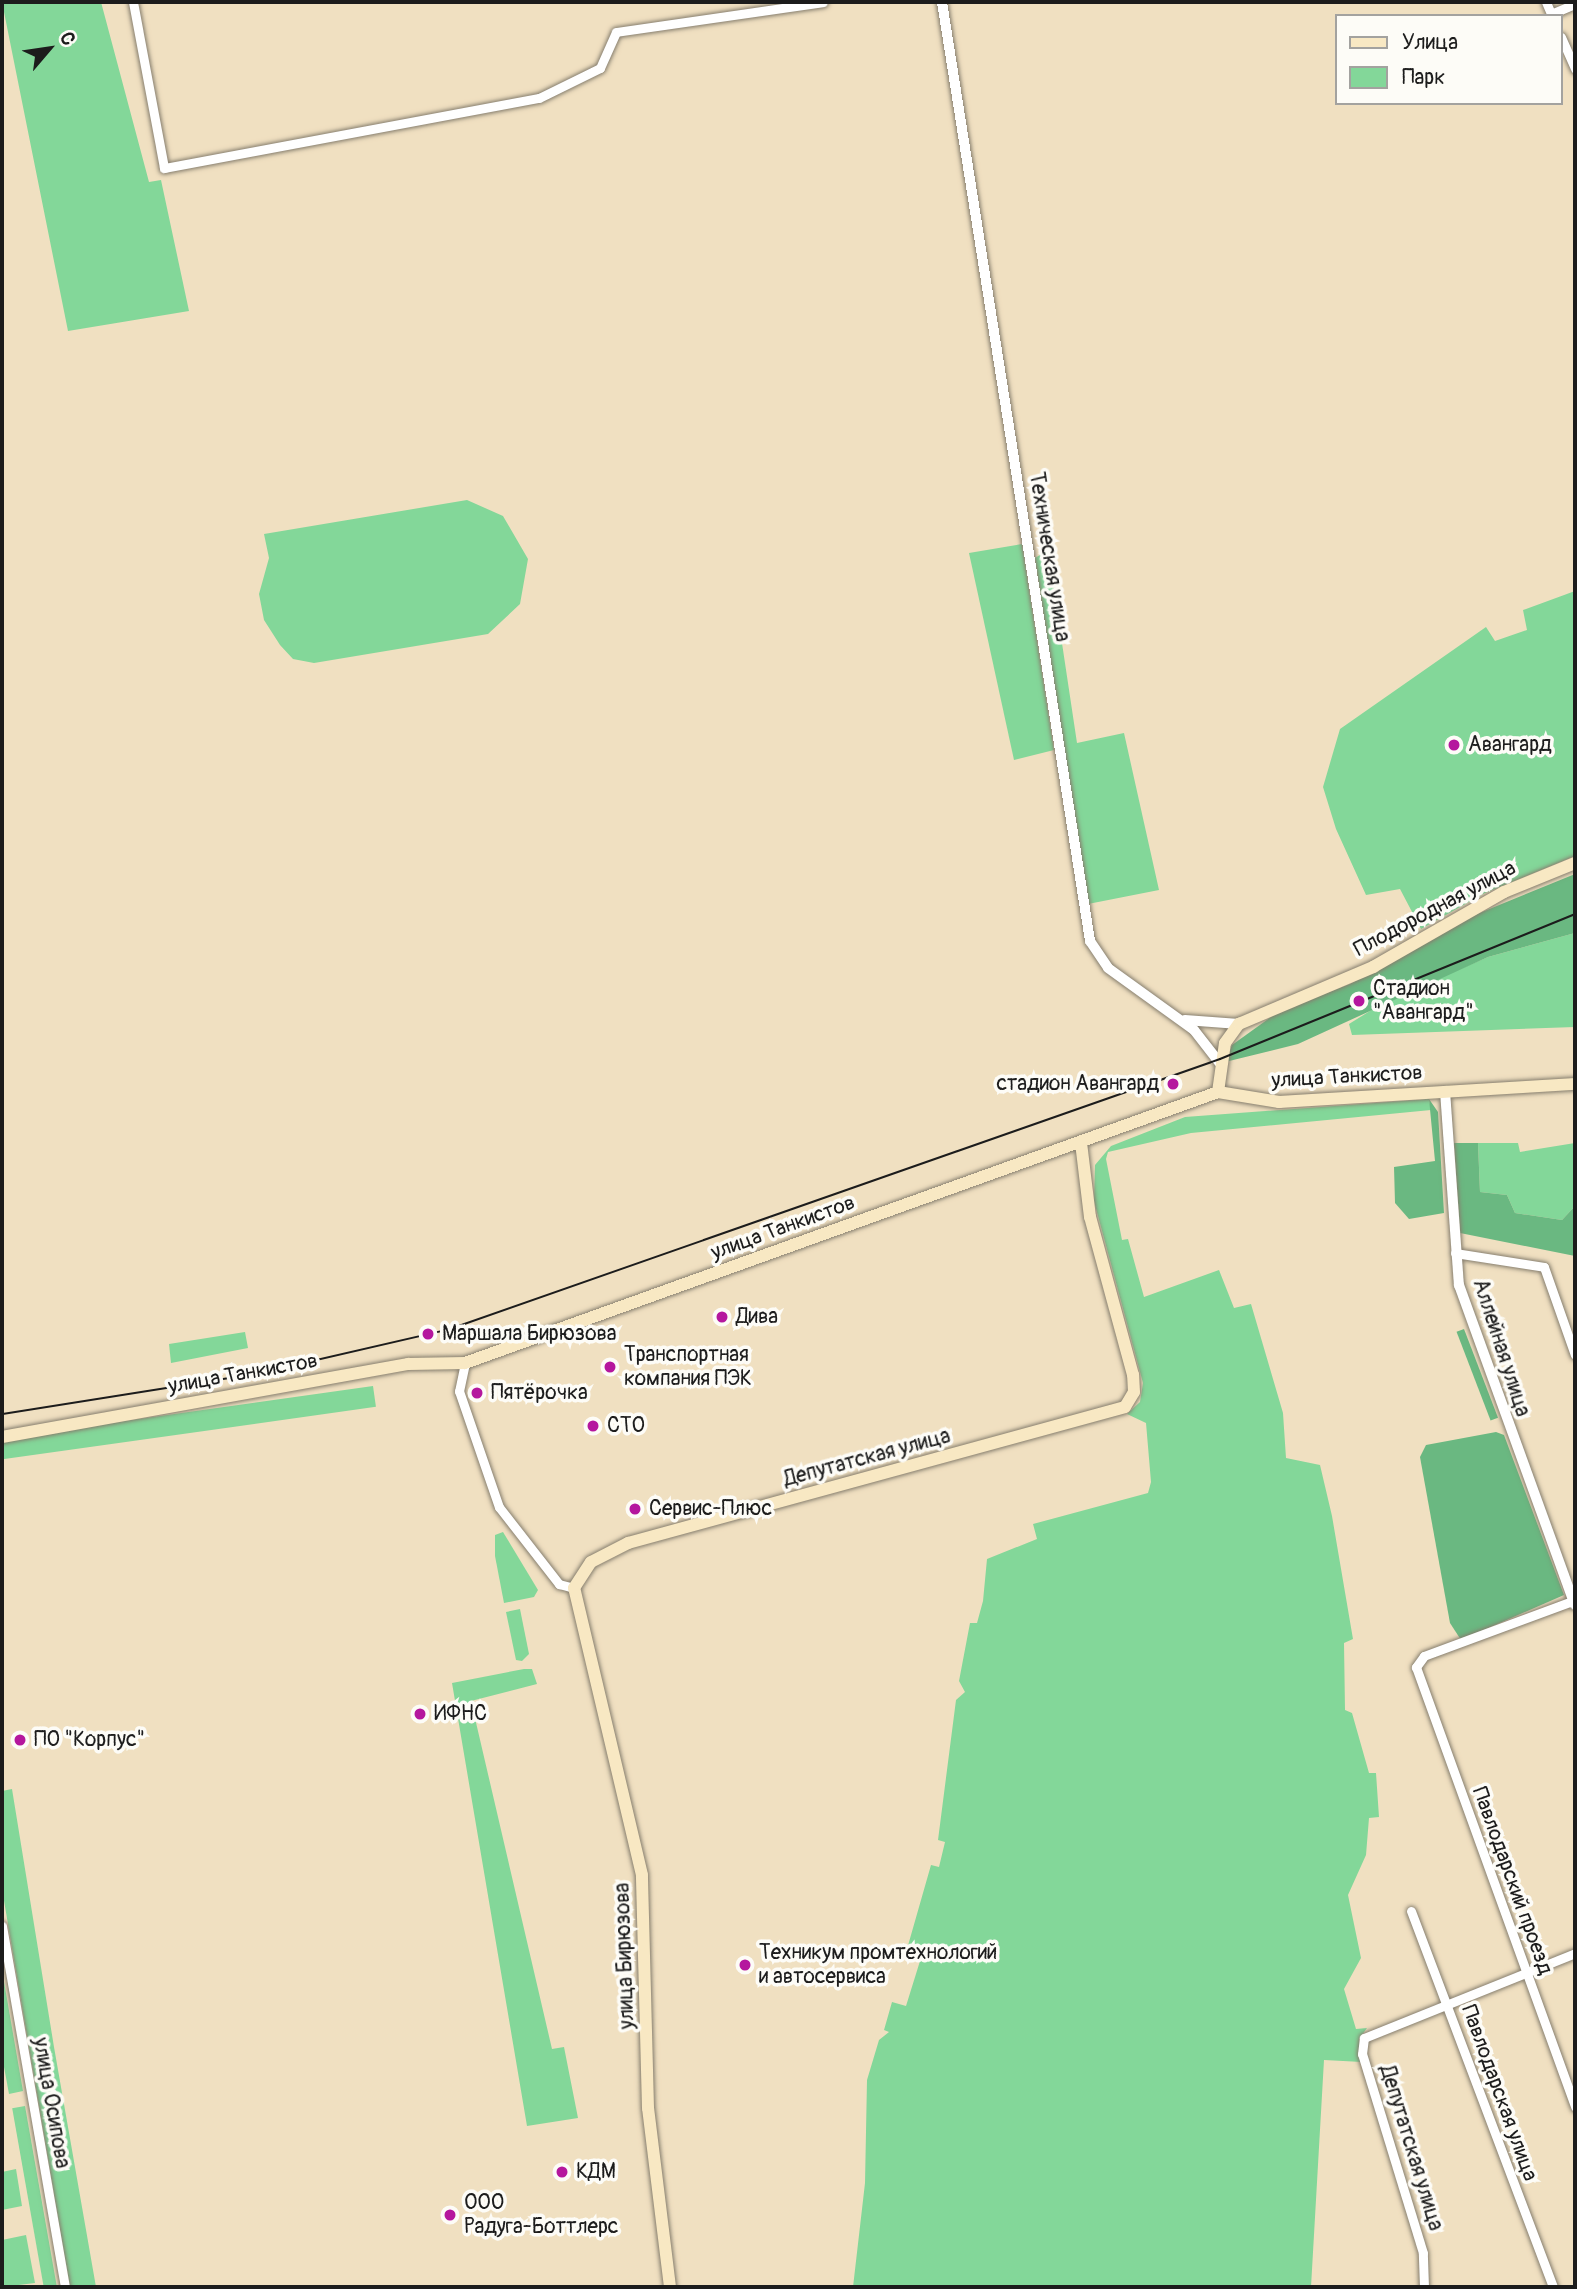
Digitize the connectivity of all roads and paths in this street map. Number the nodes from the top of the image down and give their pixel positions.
1 (133, 2) edge
2 (823, 2) edge
3 (942, 2) edge
4 (1575, 4) edge
5 (1554, 14) edge
6 (1563, 42) edge
7 (1575, 69) edge
8 (1575, 863) edge
9 (1176, 1017) junction
10 (1239, 1024) junction
11 (1219, 1062) junction
12 (1575, 1084) edge
13 (1218, 1091) junction
14 (1445, 1091) junction
15 (1081, 1143) junction
16 (1455, 1253) junction
17 (1575, 1355) edge
18 (465, 1363) junction
19 (2, 1437) edge
20 (574, 1588) junction
21 (1575, 1602) edge
22 (1411, 1911) dead end
23 (2, 1926) edge
24 (1575, 1953) edge
25 (1528, 1970) junction
26 (1446, 2001) junction
27 (1575, 2107) edge
28 (65, 2287) edge
29 (670, 2287) edge
30 (1424, 2287) edge
31 (1553, 2287) edge

1 - 2 street
3 - 9 street, Техническая улица
4 - 5 street
6 - 7 street
8 - 10 main road, Плодородная улица
9 - 10 street
9 - 11 street, Техническая улица
10 - 11 main road
11 - 13 main road
12 - 14 main road, улица Танкистов
13 - 14 main road, улица Танкистов
13 - 15 main road, улица Танкистов
14 - 16 street, Аллейная улица
15 - 18 main road, улица Танкистов
15 - 20 main road, Депутатская улица
16 - 17 street
16 - 21 street, Аллейная улица
18 - 19 main road, улица Танкистов
18 - 20 street
20 - 29 main road, улица Бирюзова
21 - 25 street, Павлодарский проезд
22 - 26 street, Павлодарская улица
23 - 28 street, улица Осипова
24 - 25 street
25 - 26 street
25 - 27 street, Павлодарский проезд
26 - 30 street, Депутатская улица
26 - 31 street, Павлодарская улица

